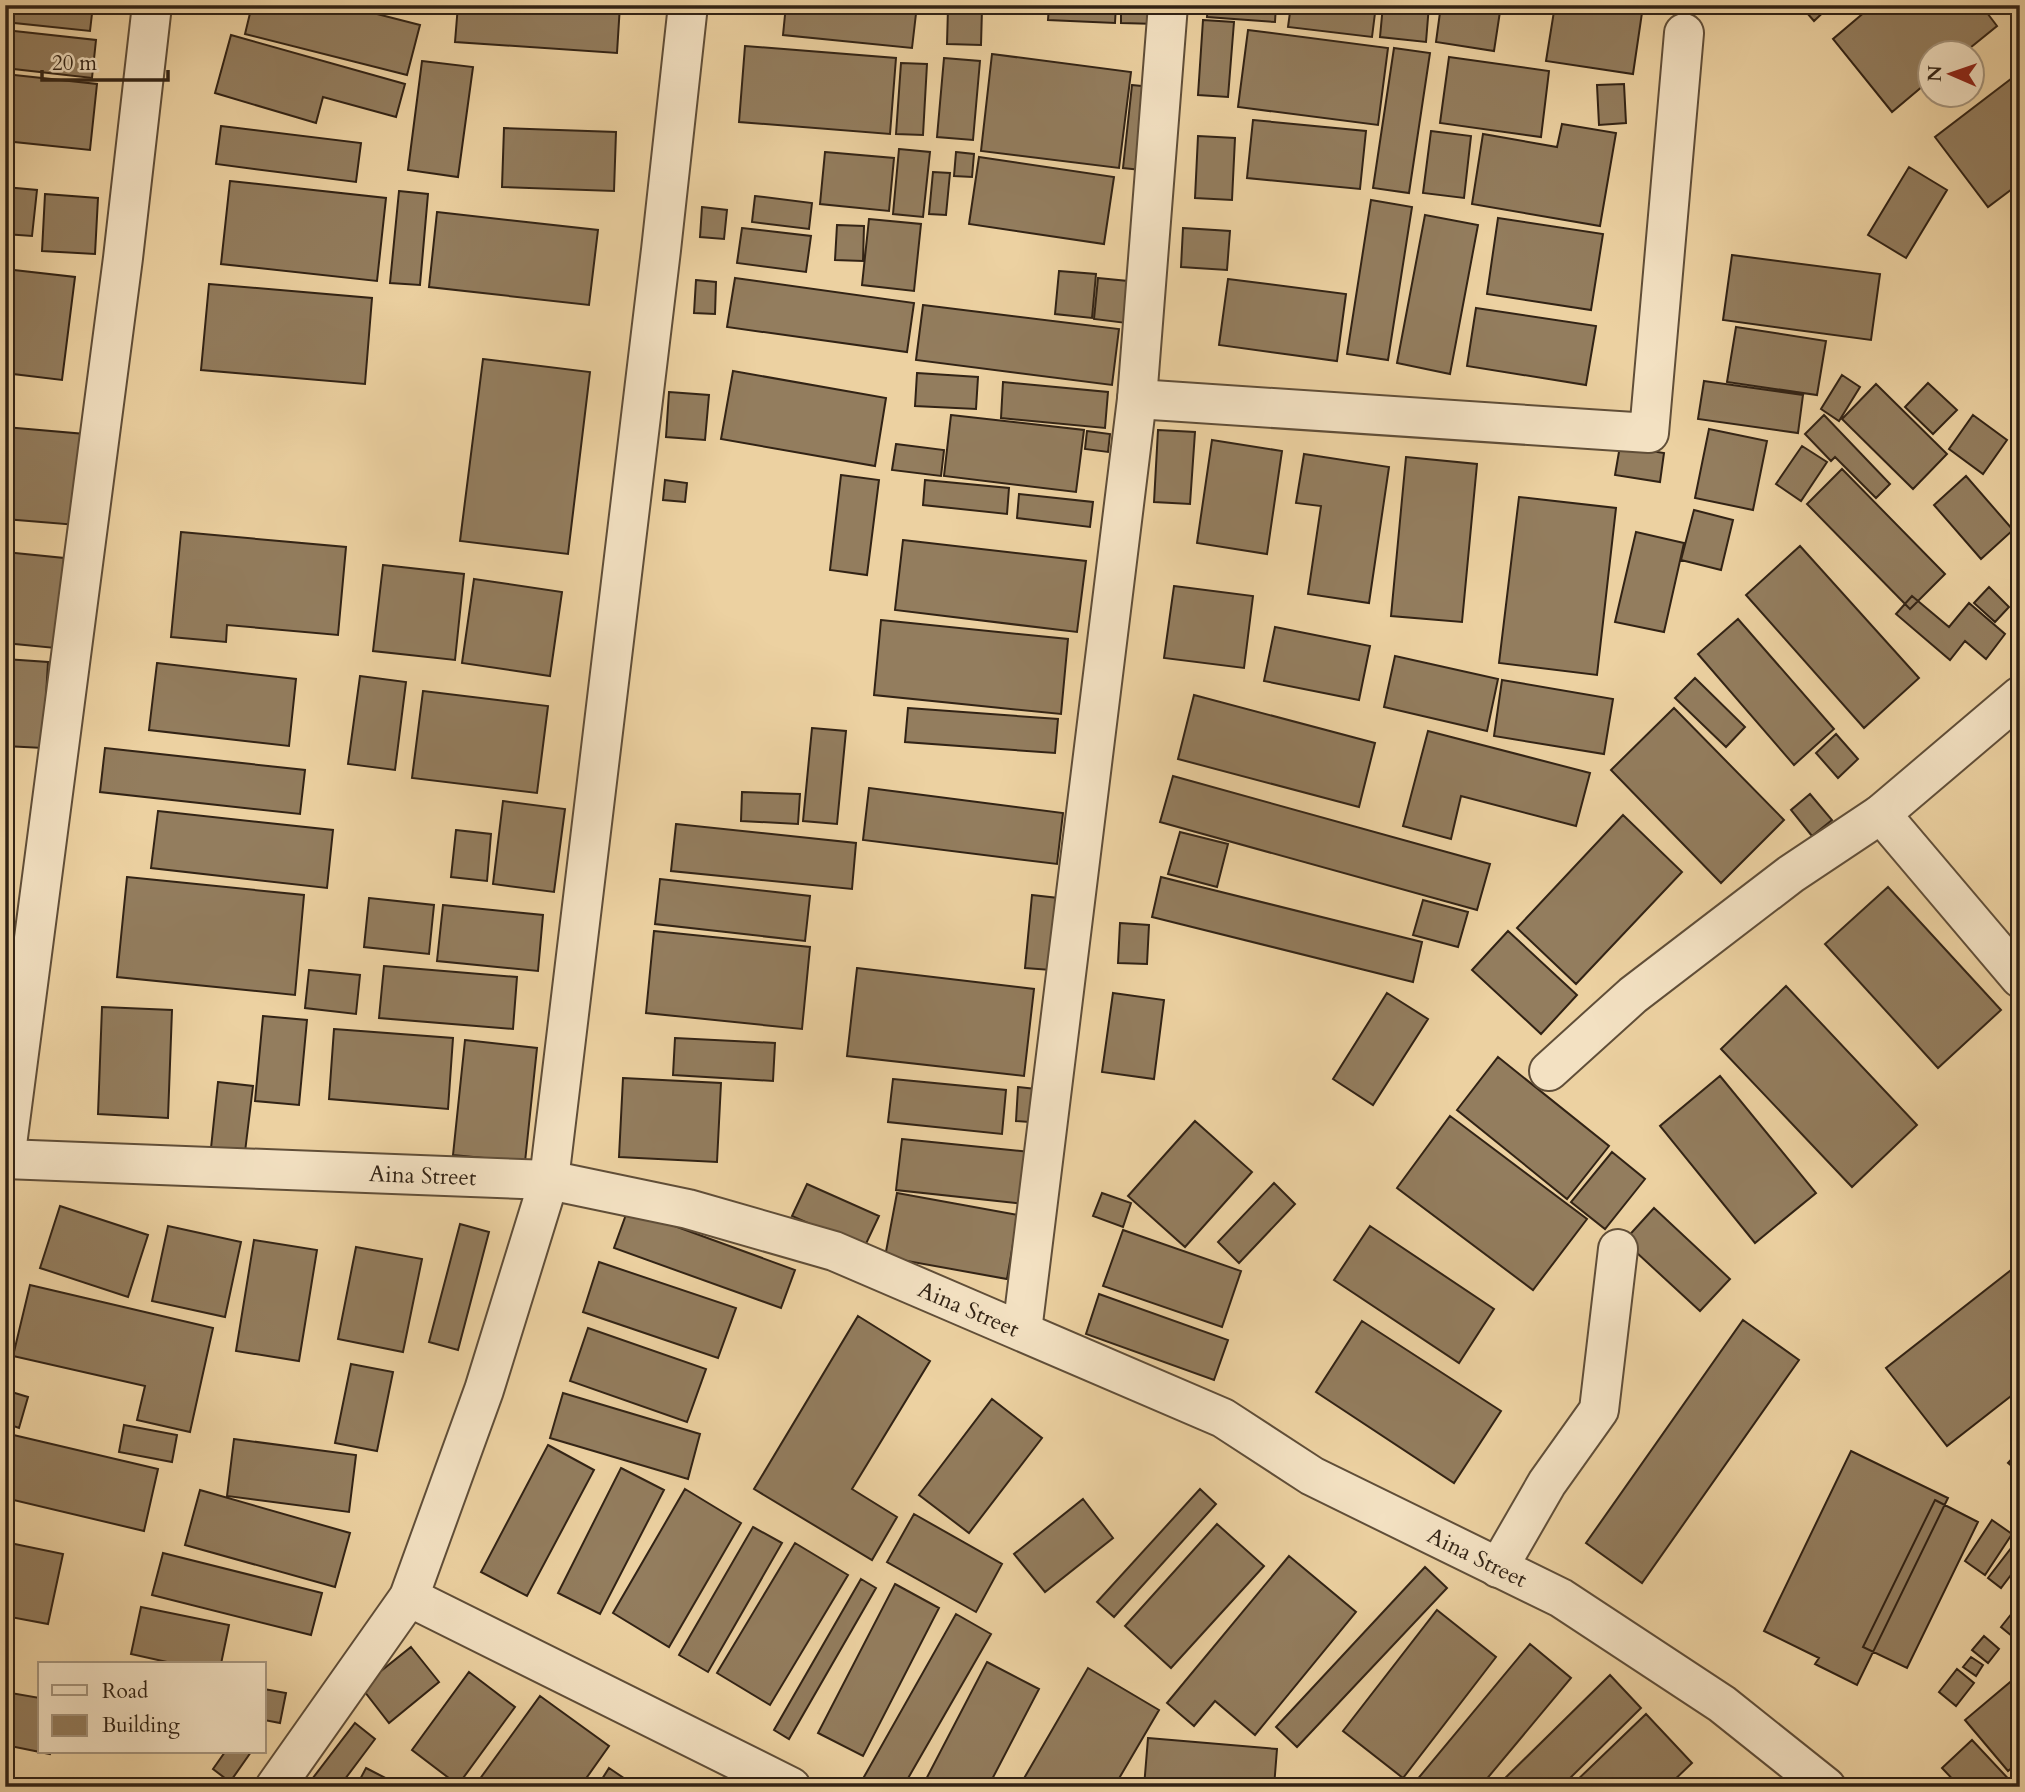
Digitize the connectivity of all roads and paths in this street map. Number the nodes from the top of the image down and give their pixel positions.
1 (152, 5) edge
2 (688, 5) edge
3 (1168, 5) edge
4 (1684, 33) dead end
5 (1137, 399) junction
6 (2020, 696) edge
7 (1881, 814) junction
8 (2020, 978) edge
9 (1549, 1071) dead end
10 (5, 1159) edge
11 (549, 1180) junction
12 (1618, 1249) dead end
13 (1022, 1331) junction
14 (1498, 1568) junction
15 (409, 1597) junction
16 (275, 1787) edge
17 (791, 1787) edge
18 (1826, 1787) edge

1 - 10 street
2 - 11 street
3 - 5 street
4 - 5 street
5 - 13 street
6 - 7 street
7 - 8 street
7 - 9 street
10 - 11 street, Aina Street
11 - 13 street, Aina Street
11 - 15 street
12 - 14 street
13 - 14 street, Aina Street
14 - 18 street, Aina Street
15 - 16 street
15 - 17 street

